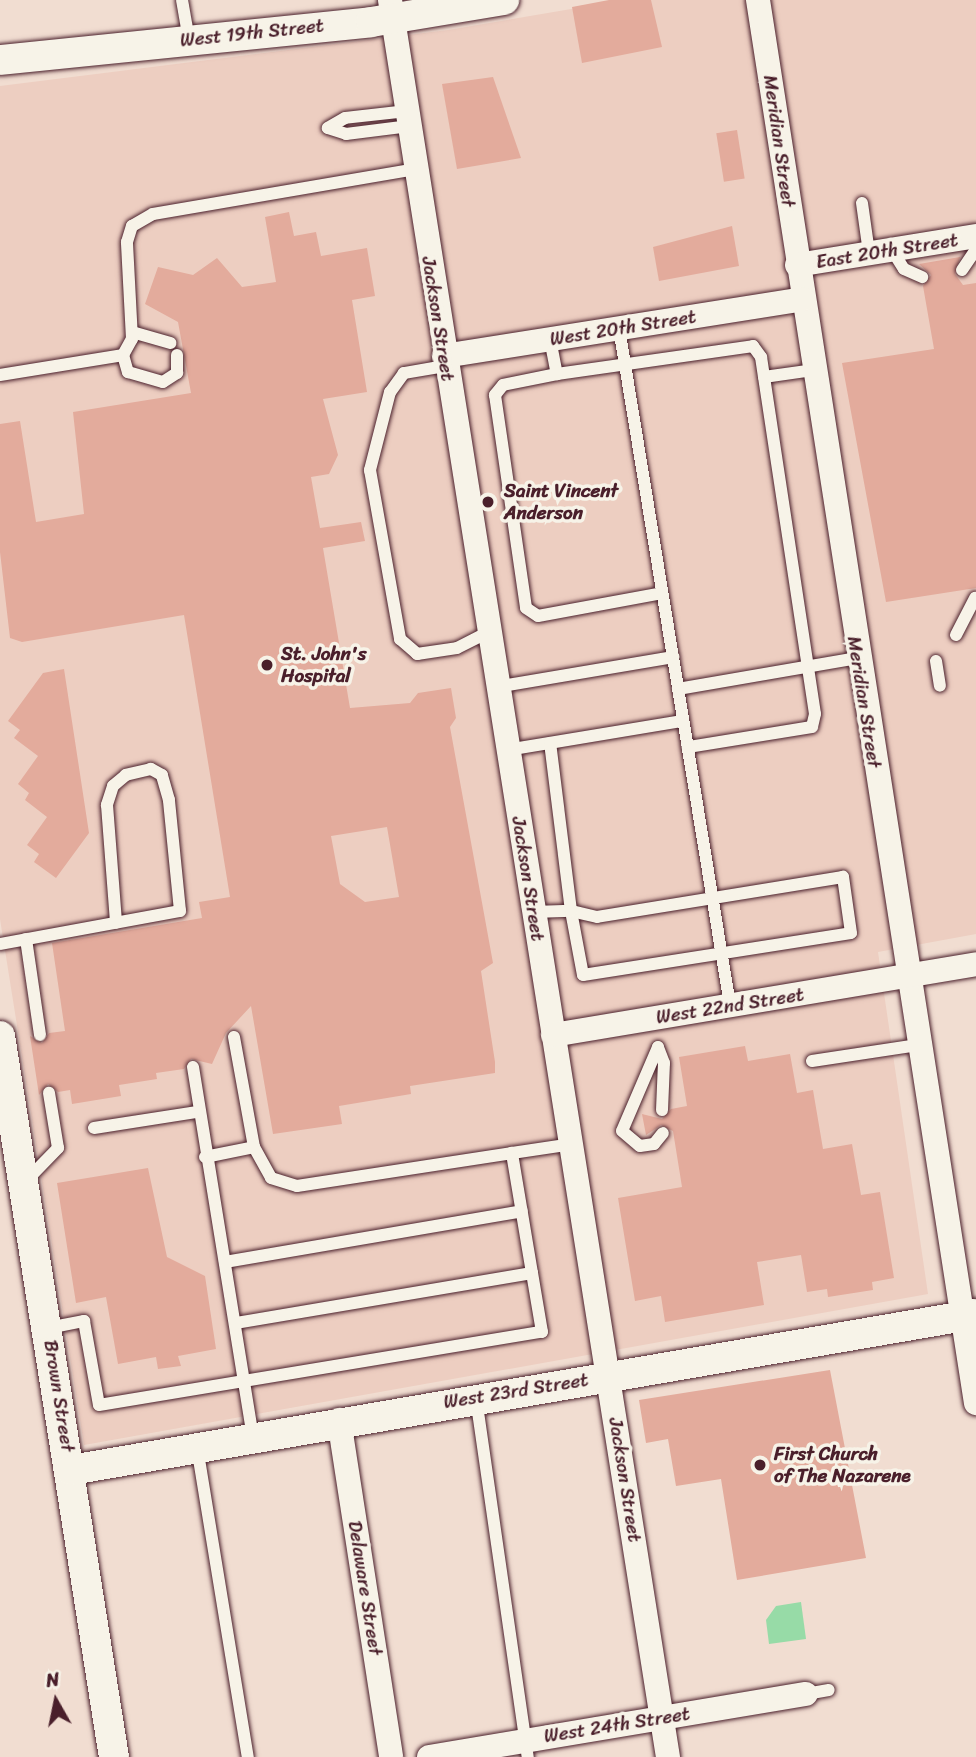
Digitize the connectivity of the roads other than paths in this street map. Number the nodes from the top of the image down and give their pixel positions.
1 (183, 0) edge
2 (504, 0) edge
3 (758, 0) edge
4 (391, 9) edge
5 (189, 40) junction
6 (0, 60) edge
7 (408, 119) junction
8 (415, 169) junction
9 (862, 202) dead end
10 (976, 236) edge
11 (976, 249) edge
12 (881, 251) junction
13 (797, 265) junction
14 (962, 270) dead end
15 (922, 277) dead end
16 (802, 299) junction
17 (619, 328) junction
18 (132, 332) junction
19 (550, 339) junction
20 (123, 355) junction
21 (445, 361) junction
22 (625, 365) junction
23 (813, 370) junction
24 (557, 374) junction
25 (0, 375) edge
26 (764, 377) junction
27 (662, 593) junction
28 (975, 598) edge
29 (487, 633) junction
30 (956, 635) dead end
31 (673, 657) junction
32 (857, 658) junction
33 (936, 661) dead end
34 (808, 666) junction
35 (940, 686) dead end
36 (496, 687) junction
37 (678, 690) junction
38 (683, 720) junction
39 (550, 743) junction
40 (688, 747) junction
41 (506, 750) junction
42 (712, 897) junction
43 (571, 911) junction
44 (533, 912) junction
45 (116, 923) junction
46 (26, 939) junction
47 (0, 944) edge
48 (722, 954) junction
49 (976, 964) edge
50 (908, 975) junction
51 (730, 1006) junction
52 (652, 1018) junction
53 (40, 1035) dead end
54 (553, 1035) junction
55 (0, 1036) edge
56 (234, 1037) dead end
57 (918, 1045) junction
58 (657, 1047) junction
59 (813, 1061) dead end
60 (193, 1067) dead end
61 (50, 1093) dead end
62 (662, 1111) dead end
63 (197, 1112) junction
64 (94, 1128) dead end
65 (663, 1133) dead end
66 (9, 1140) edge
67 (572, 1144) junction
68 (254, 1147) junction
69 (512, 1153) junction
70 (205, 1157) junction
71 (23, 1183) junction
72 (522, 1211) junction
73 (225, 1262) junction
74 (532, 1273) junction
75 (969, 1315) edge
76 (235, 1323) junction
77 (48, 1328) junction
78 (609, 1376) junction
79 (244, 1383) junction
80 (476, 1398) junction
81 (976, 1404) edge
82 (339, 1420) junction
83 (253, 1436) junction
84 (197, 1446) junction
85 (71, 1470) junction
86 (817, 1692) dead end
87 (661, 1718) junction
88 (527, 1749) edge
89 (114, 1757) edge
90 (248, 1757) edge
91 (390, 1757) edge
92 (429, 1757) edge
93 (667, 1757) edge

1 - 5 lane
2 - 4 street, West 19th Street
3 - 13 street, Meridian Street
4 - 5 street, West 19th Street
4 - 7 street, Jackson Street
5 - 6 street, West 19th Street
7 - 7 lane
7 - 8 street, Jackson Street
8 - 18 lane
8 - 21 street, Jackson Street
9 - 12 lane
10 - 12 street, East 20th Street
11 - 14 lane
12 - 13 street, East 20th Street
12 - 15 lane
13 - 16 street, Meridian Street
16 - 17 street, West 20th Street
16 - 23 street, Meridian Street
17 - 19 street, West 20th Street
17 - 22 lane
18 - 20 lane
18 - 20 lane
19 - 21 street, West 20th Street
19 - 24 lane
20 - 25 lane
21 - 29 street, Jackson Street
21 - 29 lane
22 - 24 lane
22 - 26 lane
22 - 27 lane
23 - 26 lane
23 - 32 street, Meridian Street
24 - 27 lane
26 - 34 lane
27 - 31 lane
28 - 30 lane
29 - 36 street, Jackson Street
31 - 36 lane
31 - 37 lane
32 - 34 lane
32 - 50 street, Meridian Street
33 - 35 lane
34 - 37 lane
34 - 40 lane
36 - 41 street, Jackson Street
37 - 38 lane
38 - 39 lane
38 - 40 lane
39 - 41 lane
39 - 43 lane
40 - 42 lane
41 - 44 street, Jackson Street
42 - 43 lane
42 - 48 lane
42 - 48 lane
43 - 44 lane
43 - 48 lane
44 - 54 street, Jackson Street
45 - 45 lane
45 - 46 lane
46 - 47 lane
46 - 53 lane
48 - 51 lane
49 - 50 street, West 22nd Street
50 - 51 street, West 22nd Street
50 - 57 street, Meridian Street
51 - 52 street, West 22nd Street
52 - 54 street, West 22nd Street
52 - 58 lane
54 - 67 street, Jackson Street
55 - 66 street, Brown Street
56 - 68 lane
57 - 59 lane
57 - 75 street, Meridian Street
58 - 62 lane
58 - 65 lane
60 - 63 lane
61 - 71 lane
63 - 64 lane
63 - 70 lane
66 - 71 street, Brown Street
67 - 69 lane
67 - 78 street, Jackson Street
68 - 69 lane
68 - 70 lane
69 - 72 lane
70 - 73 lane
71 - 77 street, Brown Street
72 - 73 lane
72 - 74 lane
73 - 76 lane
74 - 76 lane
74 - 79 lane
75 - 78 street, West 23rd Street
75 - 81 street, Meridian Street
76 - 79 lane
77 - 79 lane
77 - 85 street, Brown Street
78 - 80 street, West 23rd Street
78 - 87 street, Jackson Street
79 - 83 lane
80 - 82 street, West 23rd Street
80 - 88 lane
82 - 83 street, West 23rd Street
82 - 91 street, Delaware Street
83 - 84 street, West 23rd Street
84 - 85 street, West 23rd Street
84 - 90 lane
85 - 89 street, Brown Street
86 - 87 street, West 24th Street
87 - 88 street, West 24th Street
87 - 93 street, Jackson Street
88 - 92 street, West 24th Street

